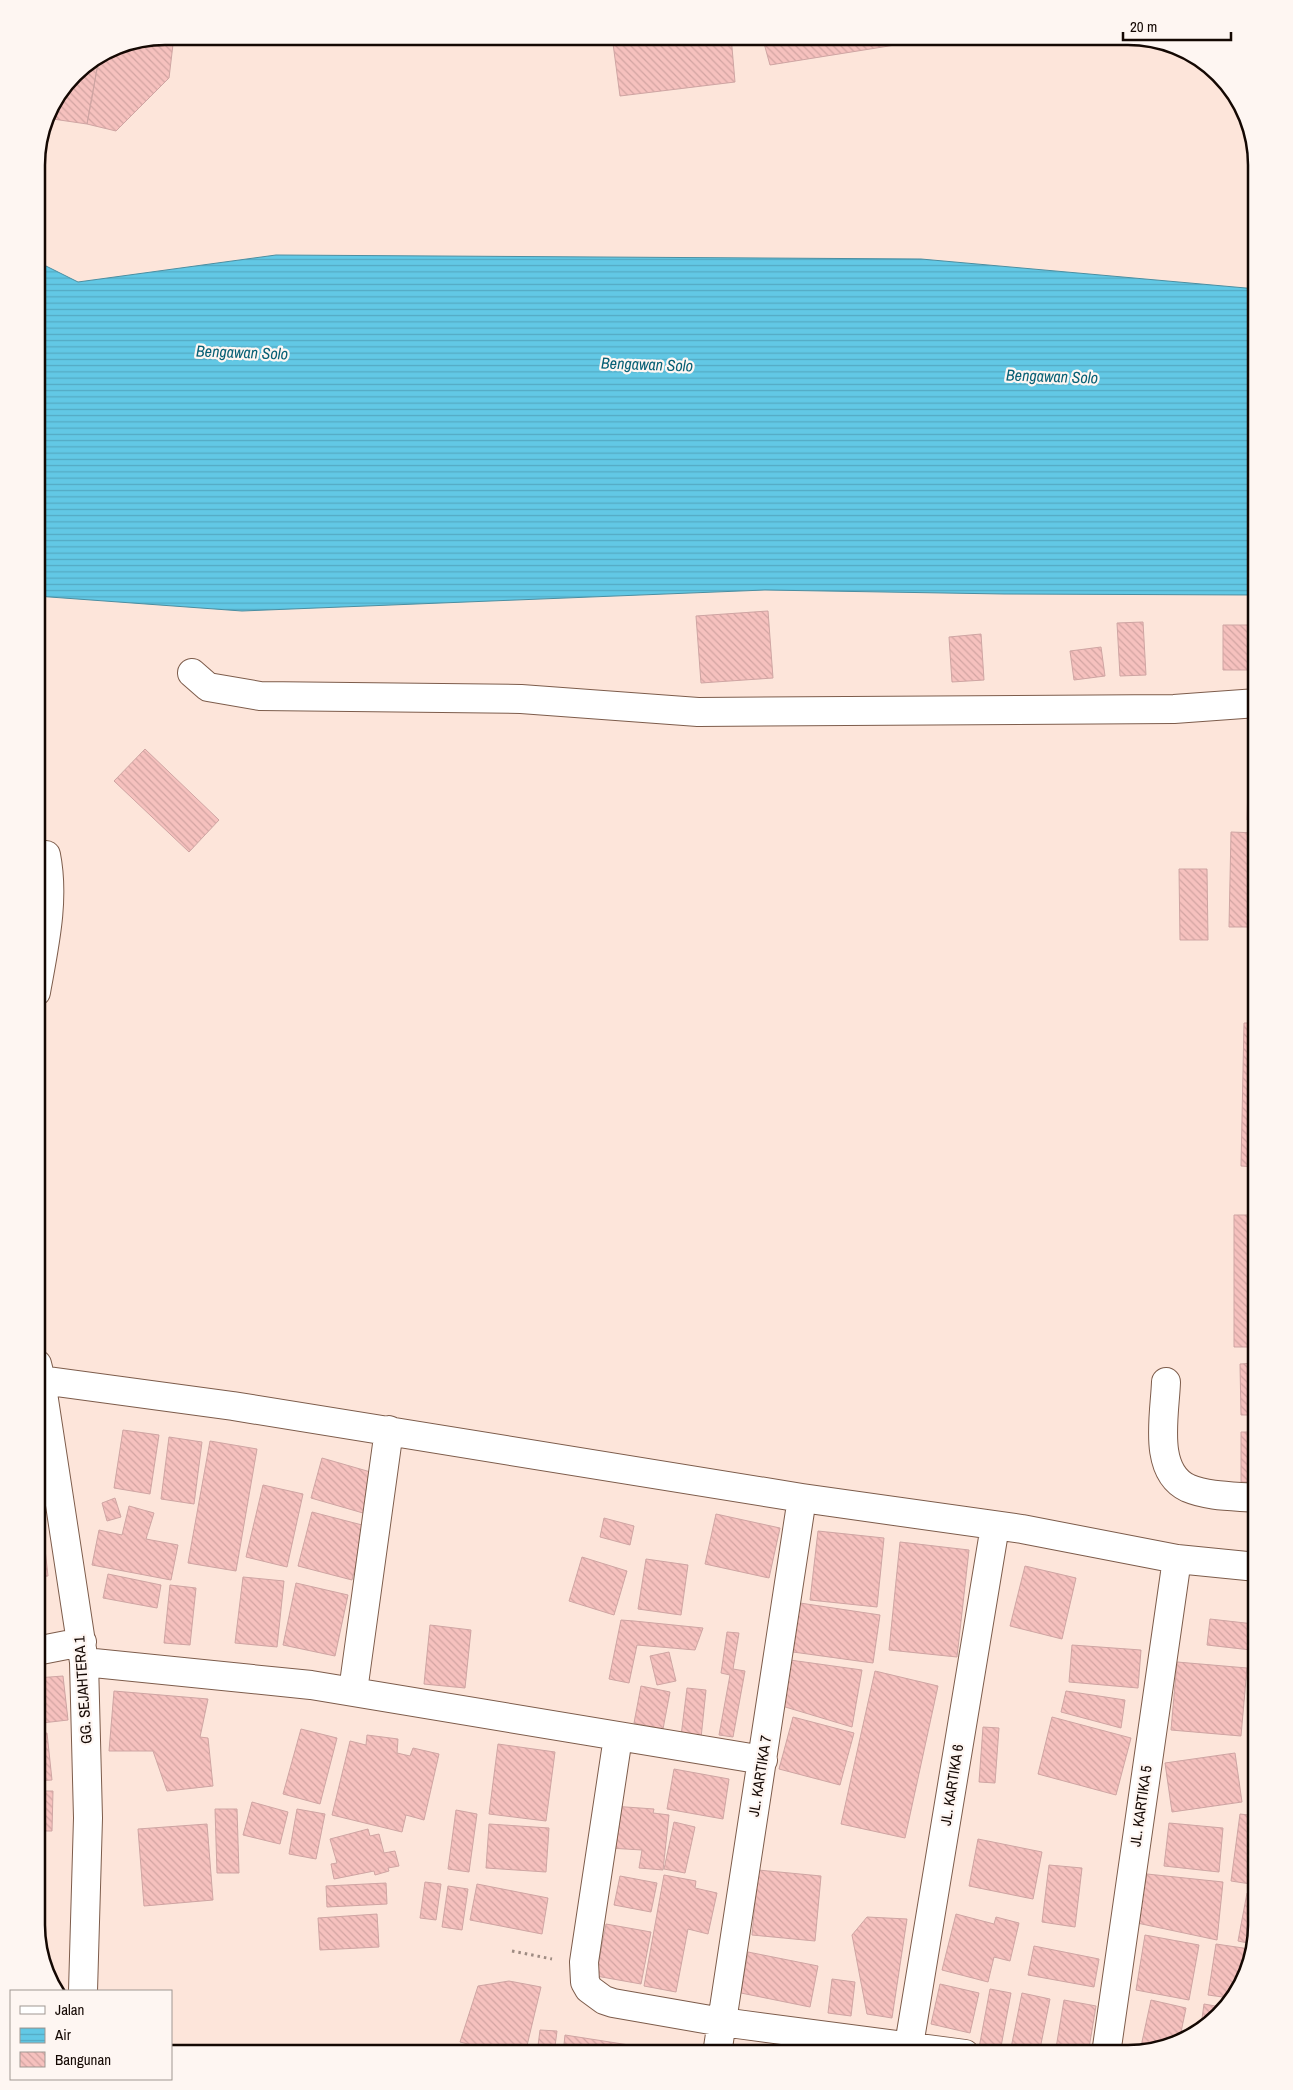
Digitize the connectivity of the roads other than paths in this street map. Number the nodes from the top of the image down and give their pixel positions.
1 (192, 673) dead end
2 (1248, 704) edge
3 (46, 855) dead end
4 (45, 934) edge
5 (45, 1372) edge
6 (1166, 1382) dead end
7 (45, 1409) edge
8 (389, 1430) junction
9 (1248, 1497) edge
10 (802, 1498) junction
11 (995, 1526) junction
12 (1176, 1559) junction
13 (1248, 1567) edge
14 (45, 1651) edge
15 (83, 1652) junction
16 (353, 1691) junction
17 (618, 1737) junction
18 (763, 1760) junction
19 (83, 1990) edge
20 (722, 2022) junction
21 (718, 2045) edge
22 (888, 2045) edge
23 (918, 2045) edge
24 (1107, 2045) edge

1 - 2 street
3 - 4 street
5 - 8 street
6 - 9 street
7 - 15 street, GG. SEJAHTERA 1
8 - 10 street
8 - 16 street
10 - 11 street
10 - 18 street, JL. KARTIKA 7
11 - 12 street
11 - 23 street, JL. KARTIKA 6
12 - 13 street
12 - 24 street, JL. KARTIKA 5
14 - 15 street
15 - 16 street
15 - 19 street, GG. SEJAHTERA 1
16 - 17 street
17 - 18 street
17 - 20 street
18 - 20 street, JL. KARTIKA 7
20 - 21 street, JL. KARTIKA 7
20 - 22 street

